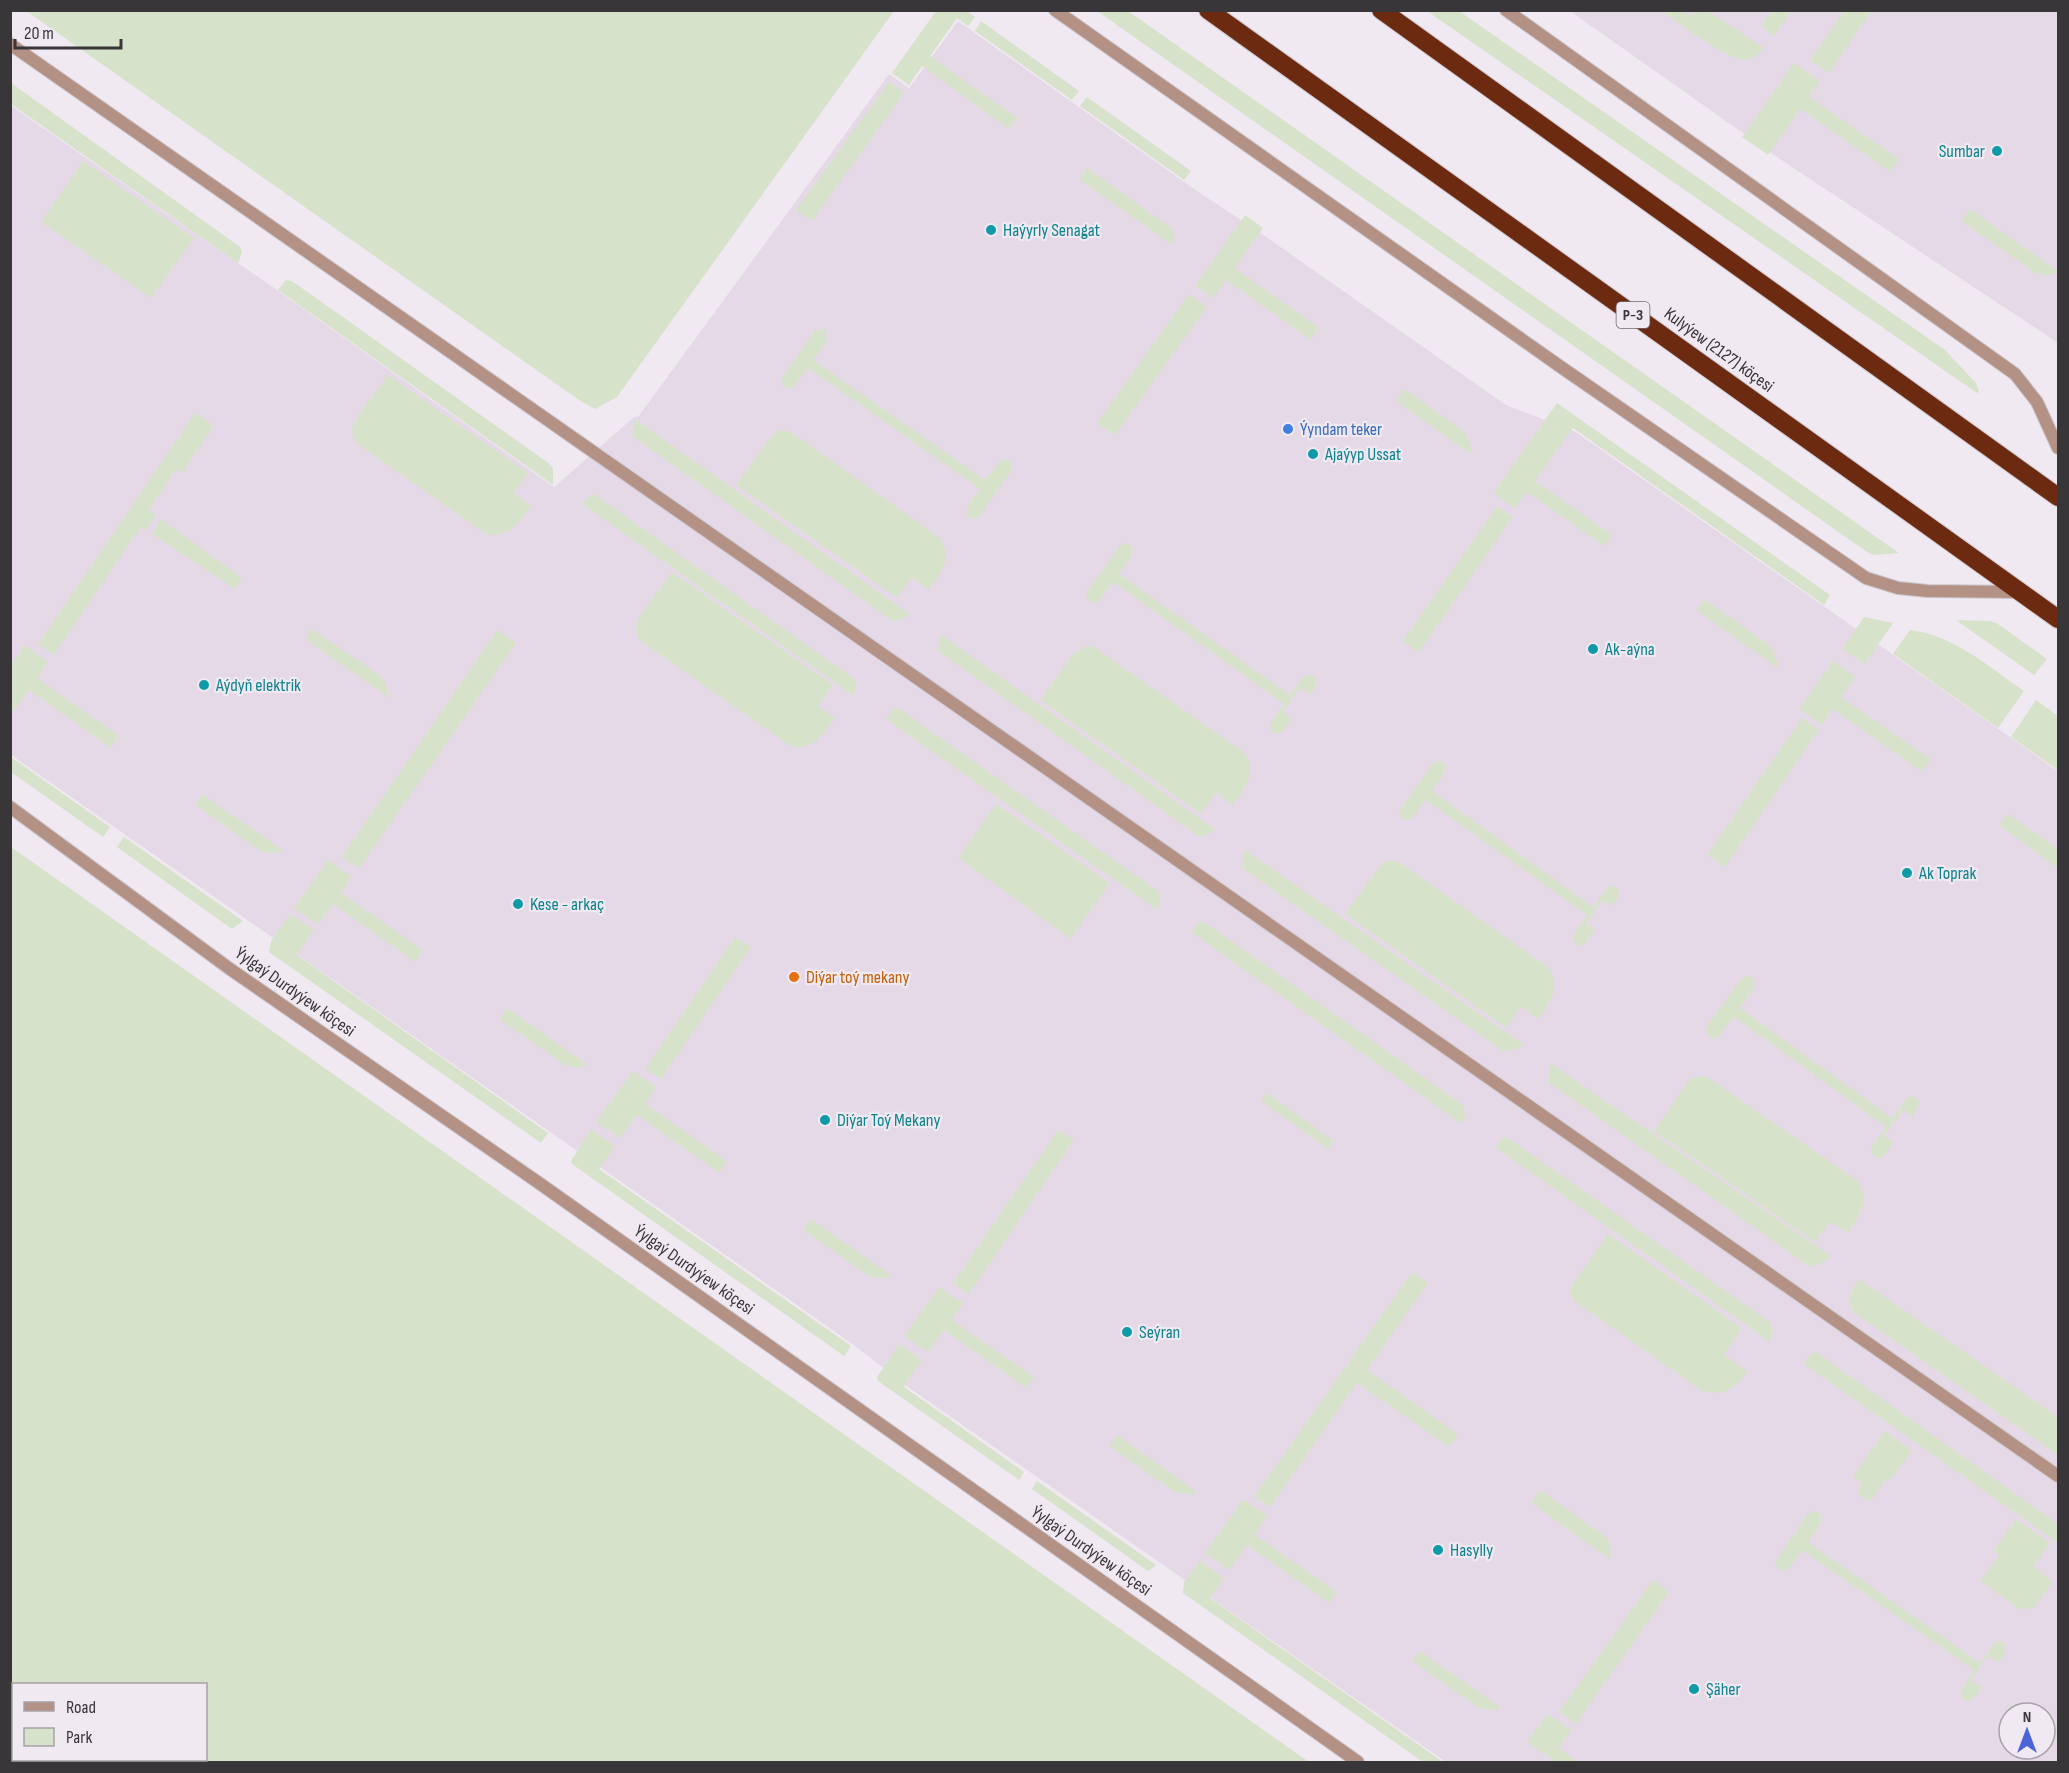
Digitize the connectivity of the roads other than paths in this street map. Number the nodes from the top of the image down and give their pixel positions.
1 (1055, 10) edge
2 (1208, 10) edge
3 (1381, 10) edge
4 (1506, 10) edge
5 (10, 44) edge
6 (2058, 448) edge
7 (2058, 497) edge
8 (2020, 592) junction
9 (2058, 619) edge
10 (10, 807) edge
11 (2058, 1476) edge
12 (1358, 1762) edge

1 - 8 street
2 - 8 highway, Kulyýew (2127) köçesi / P-3
3 - 7 highway
4 - 6 street
5 - 11 street
8 - 9 highway, Kulyýew (2127) köçesi / P-3
10 - 12 street, Ýylgaý Durdyýew köçesi

